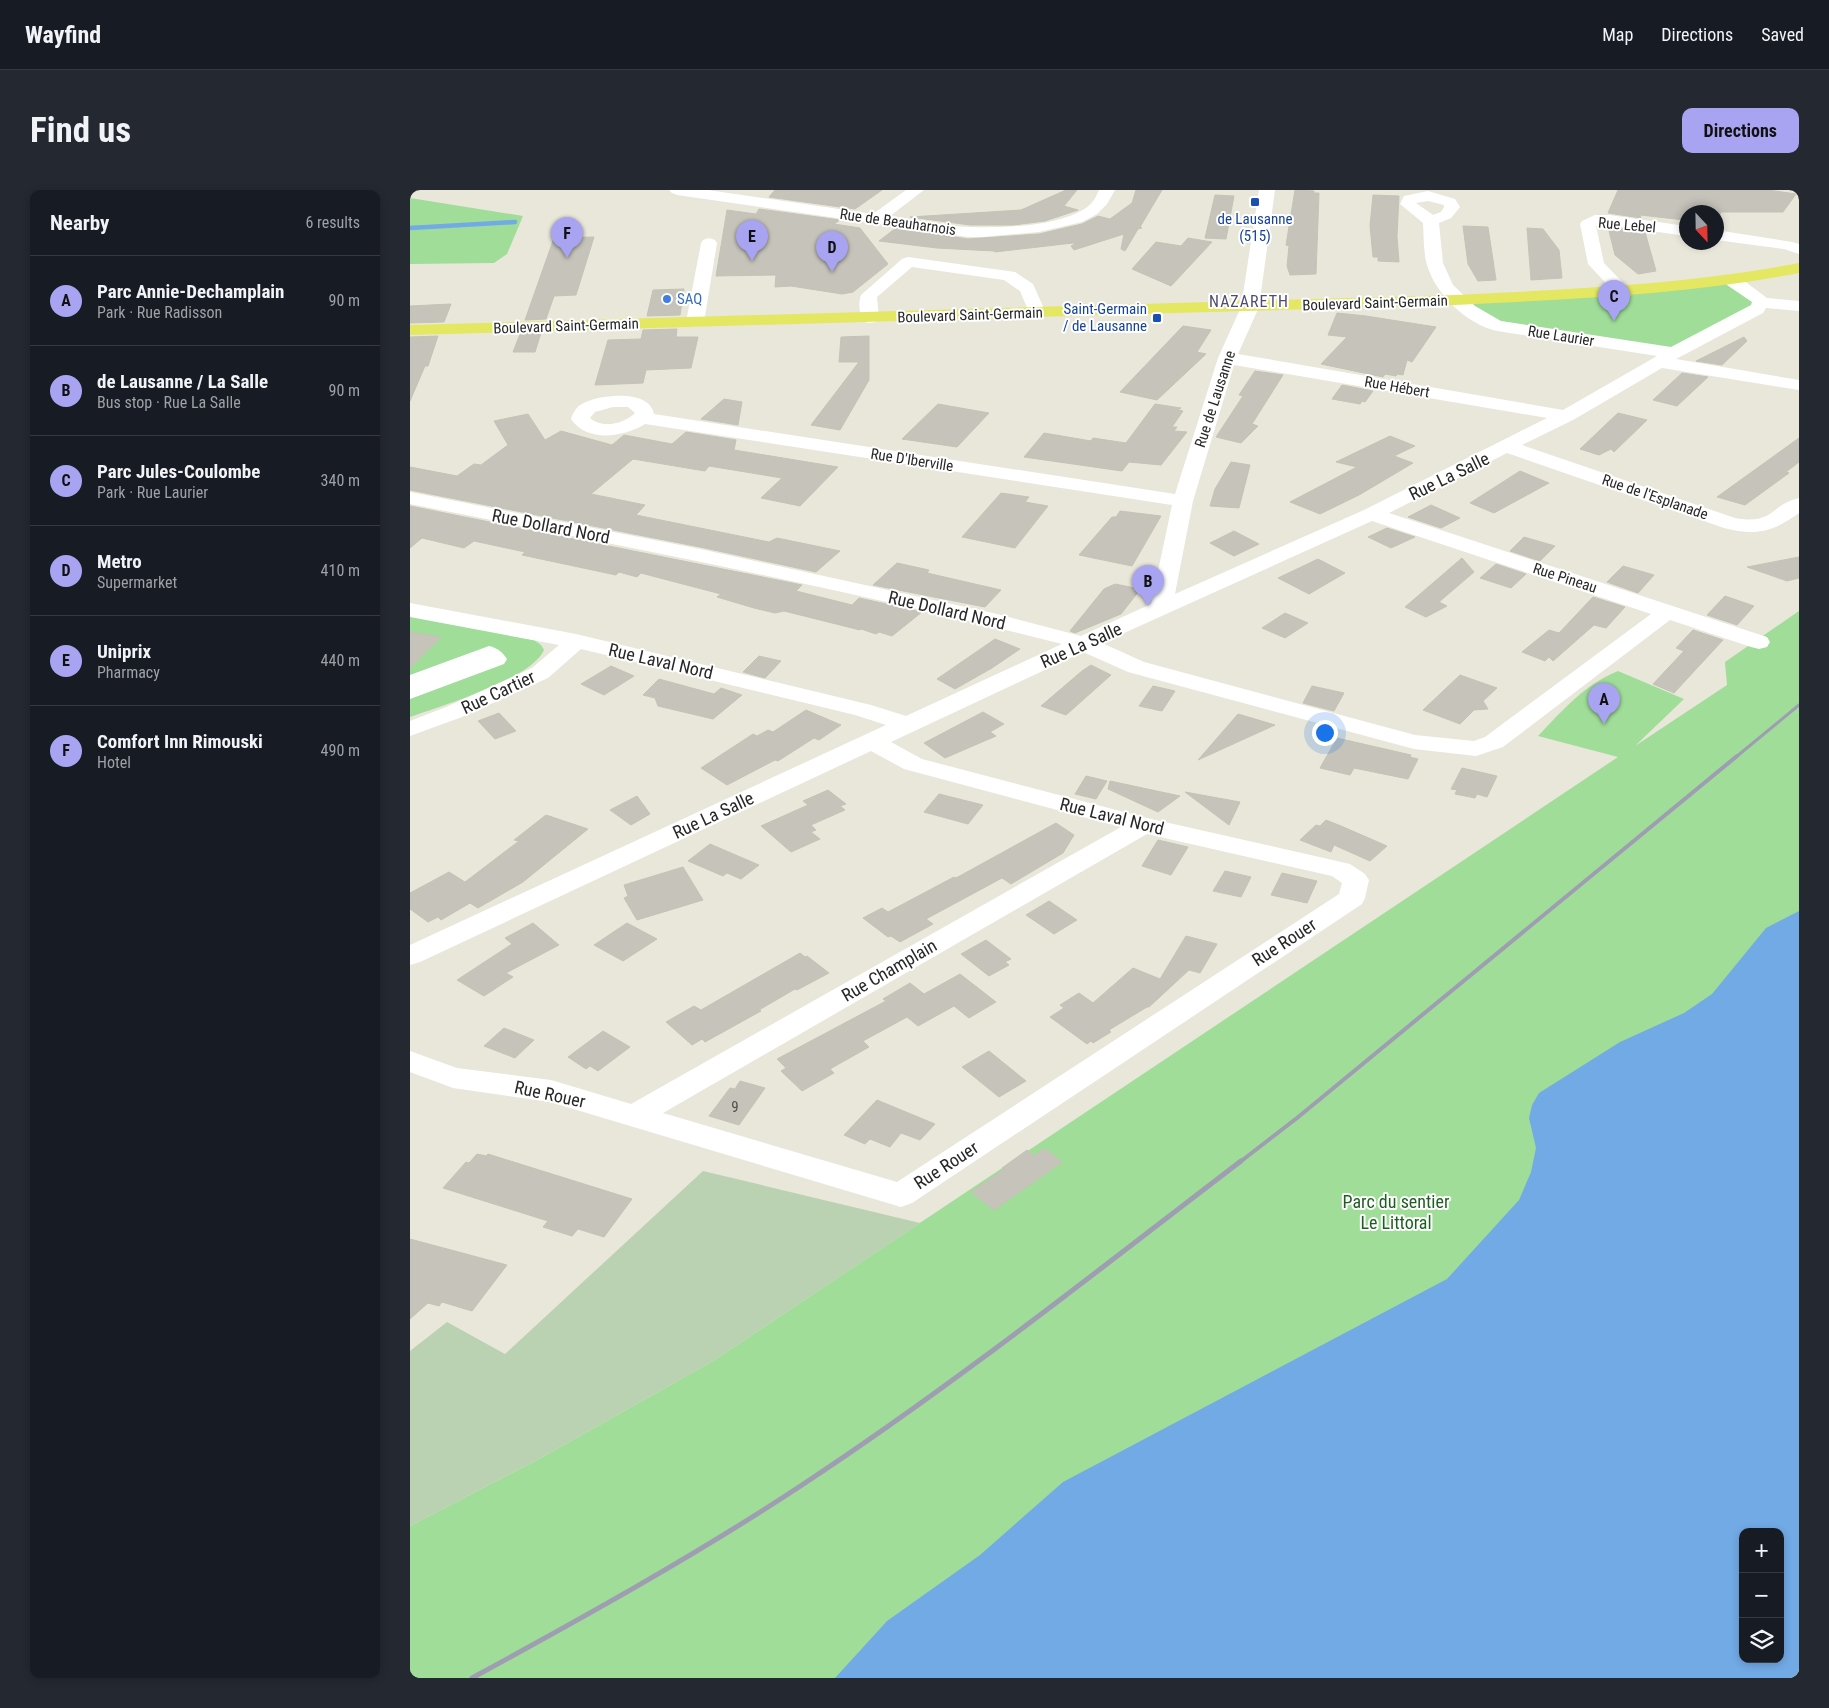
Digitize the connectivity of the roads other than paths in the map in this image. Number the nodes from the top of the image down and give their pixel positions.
1 (677, 190) edge
2 (916, 190) edge
3 (1106, 190) edge
4 (1267, 190) edge
5 (739, 194) edge
6 (876, 219) junction
7 (1431, 221) dead end
8 (1679, 230) edge
9 (1724, 236) edge
10 (709, 244) dead end
11 (1799, 250) edge
12 (888, 257) dead end
13 (908, 262) junction
14 (1799, 268) edge
15 (1733, 281) junction
16 (1624, 292) junction
17 (1455, 300) junction
18 (1761, 304) junction
19 (1799, 306) edge
20 (1250, 307) junction
21 (1037, 313) junction
22 (870, 318) junction
23 (695, 322) junction
24 (410, 330) edge
25 (1666, 357) junction
26 (1227, 358) junction
27 (1799, 385) edge
28 (1566, 416) junction
29 (642, 418) dead end
30 (1508, 447) junction
31 (410, 498) edge
32 (1183, 501) junction
33 (1799, 504) edge
34 (1371, 514) junction
35 (1161, 609) junction
36 (410, 610) edge
37 (1667, 612) junction
38 (576, 641) junction
39 (1759, 642) dead end
40 (1082, 643) junction
41 (410, 683) edge
42 (410, 692) edge
43 (908, 725) junction
44 (410, 729) edge
45 (872, 741) junction
46 (1143, 825) junction
47 (1356, 880) joint
48 (410, 956) edge
49 (410, 1060) edge
50 (636, 1115) junction

1 - 5 street, Rue de Beauharnois
2 - 6 street
3 - 6 street, Rue de Beauharnois
4 - 20 street, Rue de Lausanne
5 - 6 street, Rue de Beauharnois
7 - 17 street
8 - 16 street, Rue Lebel
9 - 11 street
10 - 23 street
12 - 13 street
13 - 21 street
13 - 22 street
14 - 15 main road, Boulevard Saint-Germain
15 - 16 main road, Boulevard Saint-Germain
15 - 18 street
16 - 17 main road, Boulevard Saint-Germain
17 - 20 main road, Boulevard Saint-Germain
17 - 25 street, Rue Laurier
18 - 19 street
18 - 25 street, Rue La Salle
20 - 21 main road, Boulevard Saint-Germain
20 - 26 street, Rue de Lausanne
21 - 22 main road, Boulevard Saint-Germain
22 - 23 main road, Boulevard Saint-Germain
23 - 24 main road, Boulevard Saint-Germain
25 - 27 street, Rue Laurier
25 - 28 street, Rue La Salle
26 - 28 street, Rue Hébert
26 - 32 street, Rue de Lausanne
28 - 30 street, Rue La Salle
29 - 32 street, Rue D'Iberville
30 - 33 street, Rue de l'Esplanade
30 - 34 street, Rue La Salle
31 - 40 street, Rue Dollard Nord
32 - 35 street, Rue de Lausanne
34 - 35 street, Rue La Salle
34 - 37 street, Rue Pineau
35 - 40 street, Rue La Salle
36 - 38 street, Rue Laval Nord
37 - 39 street, Rue Pineau
37 - 40 street, Rue Dollard Nord
38 - 43 street, Rue Laval Nord
38 - 44 street, Rue Cartier
40 - 43 street, Rue La Salle
41 - 42 street
43 - 45 street, Rue La Salle
45 - 46 street, Rue Laval Nord
45 - 48 street, Rue La Salle
46 - 47 street, Rue Laval Nord
46 - 50 street, Rue Champlain
47 - 50 street, Rue Rouer
49 - 50 street, Rue Rouer

